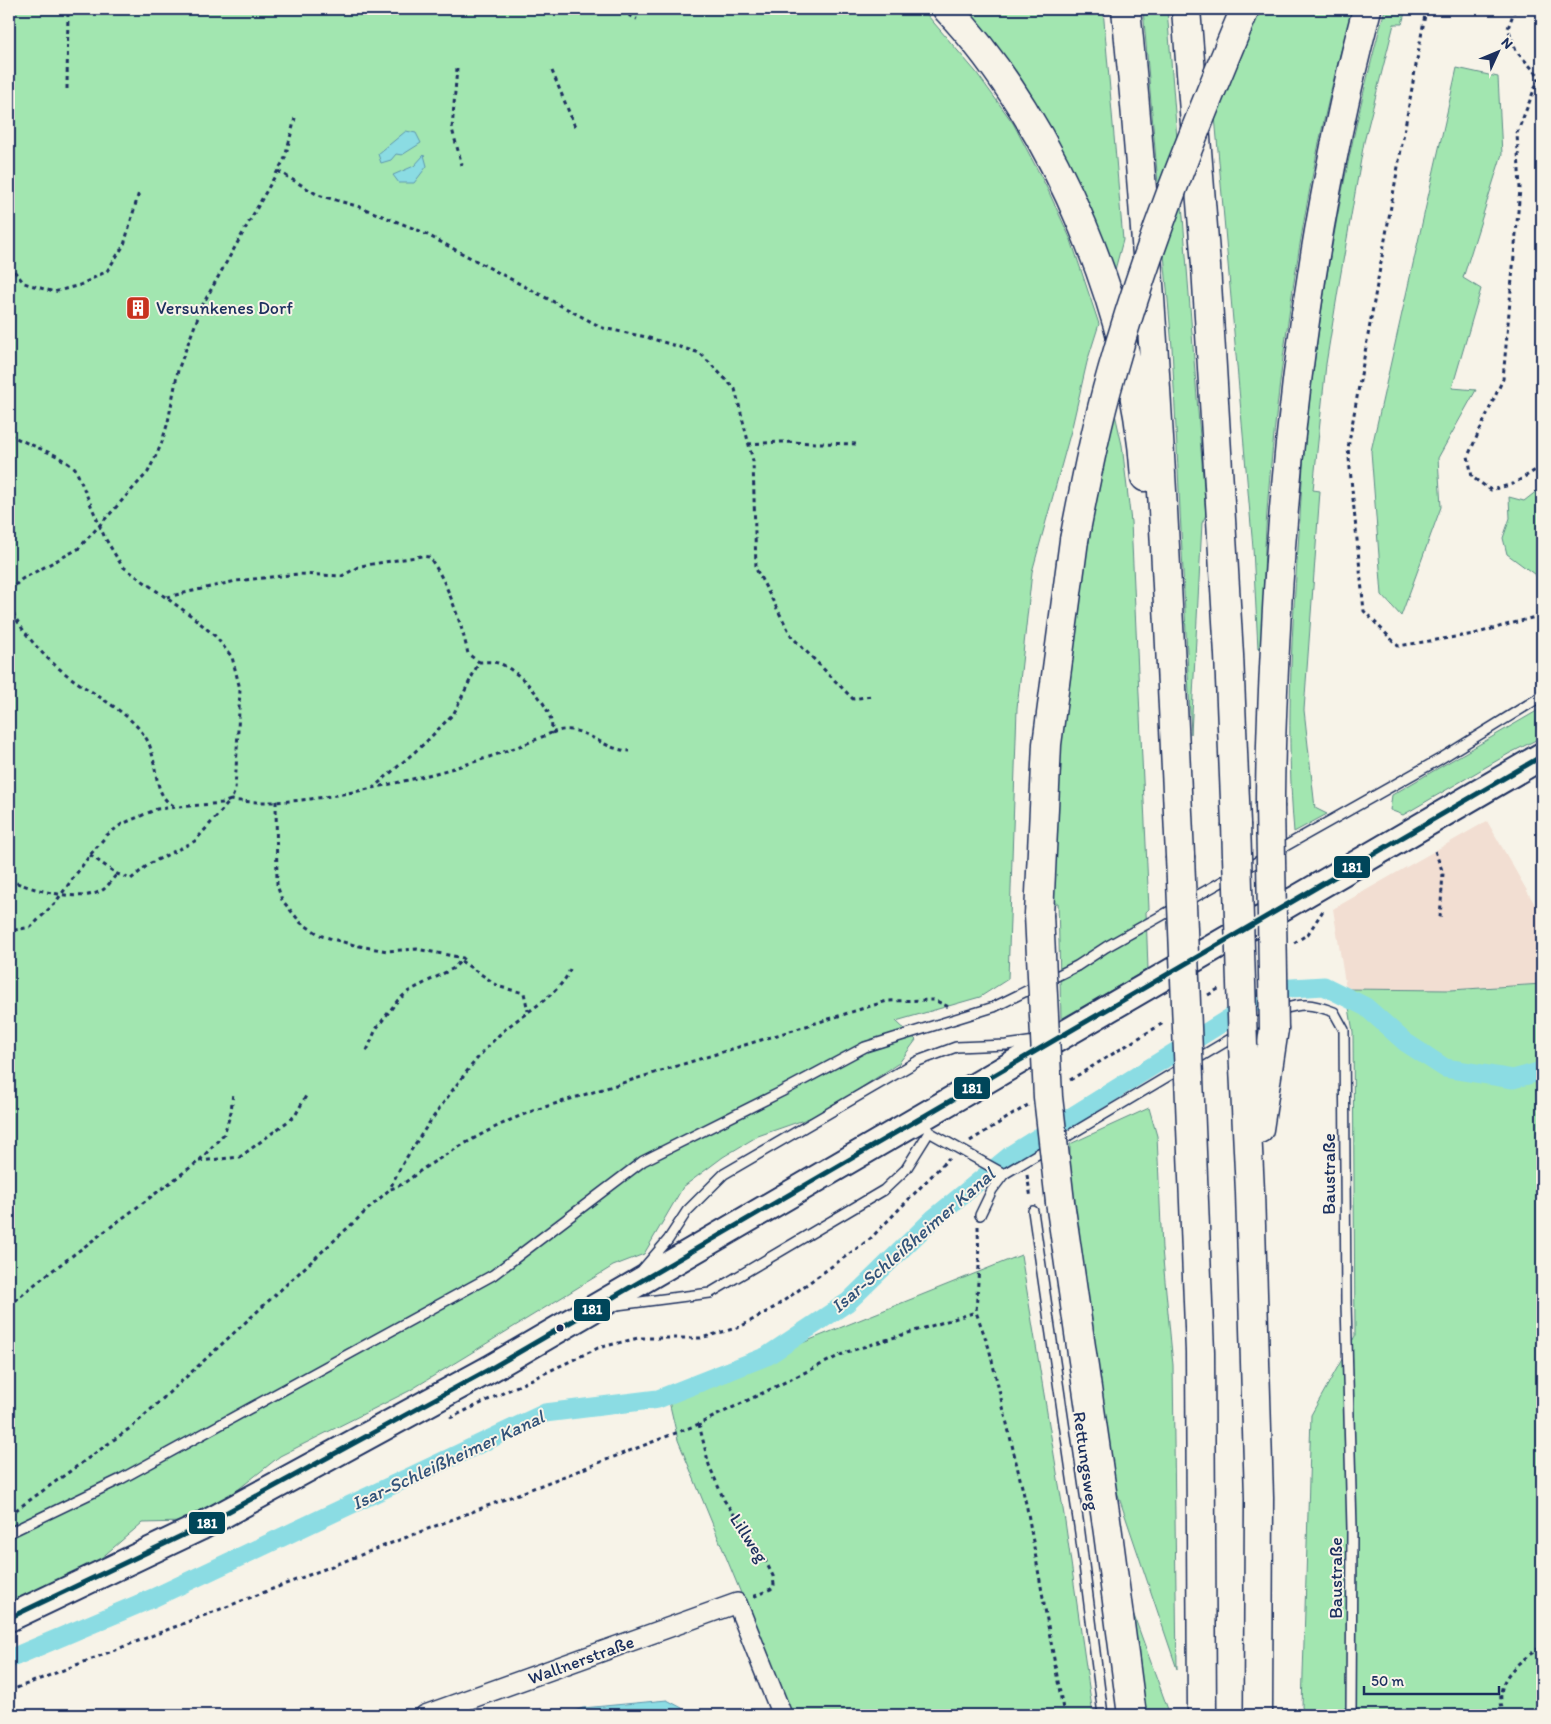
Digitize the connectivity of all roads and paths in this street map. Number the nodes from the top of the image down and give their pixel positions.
1 (68, 9) edge
2 (614, 9) edge
3 (947, 9) edge
4 (1126, 9) edge
5 (1186, 9) edge
6 (1245, 9) edge
7 (1367, 9) edge
8 (1426, 9) edge
9 (1516, 9) edge
10 (637, 20) dead end
11 (457, 68) dead end
12 (1542, 70) edge
13 (552, 71) dead end
14 (1538, 76) junction
15 (67, 89) dead end
16 (295, 118) dead end
17 (576, 130) dead end
18 (462, 165) dead end
19 (278, 170) junction
20 (139, 192) dead end
21 (9, 265) edge
22 (9, 435) edge
23 (748, 444) junction
24 (857, 444) dead end
25 (1542, 466) edge
26 (100, 525) junction
27 (9, 591) edge
28 (166, 597) junction
29 (9, 606) edge
30 (1168, 606) junction
31 (1542, 615) edge
32 (478, 662) junction
33 (870, 696) dead end
34 (1542, 696) edge
35 (551, 733) junction
36 (630, 751) dead end
37 (1542, 756) edge
38 (373, 788) junction
39 (232, 800) junction
40 (276, 801) junction
41 (174, 806) junction
42 (1435, 851) dead end
43 (90, 855) junction
44 (117, 874) junction
45 (9, 880) edge
46 (62, 895) junction
47 (1440, 918) dead end
48 (9, 931) edge
49 (461, 961) junction
50 (570, 969) dead end
51 (528, 1012) junction
52 (956, 1017) junction
53 (1060, 1037) junction
54 (366, 1054) dead end
55 (233, 1092) dead end
56 (307, 1094) dead end
57 (926, 1124) junction
58 (199, 1162) junction
59 (1025, 1162) junction
60 (1001, 1173) junction
61 (390, 1189) junction
62 (1250, 1192) junction
63 (1032, 1211) joint
64 (980, 1215) joint
65 (622, 1292) junction
66 (9, 1306) edge
67 (594, 1308) junction
68 (976, 1312) junction
69 (699, 1424) junction
70 (9, 1515) edge
71 (9, 1533) edge
72 (737, 1603) junction
73 (9, 1618) edge
74 (1542, 1646) edge
75 (9, 1691) edge
76 (425, 1715) edge
77 (782, 1715) edge
78 (1064, 1715) edge
79 (1103, 1715) edge
80 (1132, 1715) edge
81 (1202, 1715) edge
82 (1258, 1715) edge
83 (1352, 1715) edge
84 (1504, 1715) edge

1 - 15 path
2 - 10 path
3 - 30 highway
4 - 30 highway
5 - 62 highway, bridge
6 - 80 highway, bridge
7 - 62 highway, bridge
8 - 31 path
9 - 14 path
11 - 18 path
12 - 14 path
13 - 17 path
14 - 25 path
16 - 19 path
19 - 23 path
19 - 26 path
20 - 21 path
22 - 26 path
23 - 24 path
23 - 33 path
26 - 27 path
26 - 28 path
28 - 32 path
28 - 39 path
29 - 41 path
30 - 81 highway, bridge
32 - 35 path
32 - 38 path
34 - 52 lane
35 - 36 path
35 - 38 path
37 - 53 main road
38 - 40 path
39 - 40 path
39 - 41 path
39 - 44 path
40 - 49 path
41 - 43 path
42 - 47 path
43 - 44 path
43 - 46 path
44 - 46 path
45 - 46 path
46 - 48 path
49 - 51 path
49 - 54 path
50 - 51 path
51 - 61 path
52 - 61 path
52 - 71 lane
53 - 57 main road
53 - 65 lane
55 - 58 path
56 - 58 path
57 - 60 lane
57 - 65 main road
57 - 67 lane
58 - 66 path
59 - 60 lane, Baustraße
59 - 63 path
59 - 83 lane, Baustraße
60 - 64 lane, Baustraße
61 - 70 path
62 - 82 highway
63 - 79 lane, Rettungsweg
64 - 68 path
65 - 67 main road
67 - 73 main road
68 - 69 path
68 - 78 path
69 - 72 path, Lillweg
69 - 75 path
72 - 76 street, Wallnerstraße
72 - 77 street
74 - 84 path

